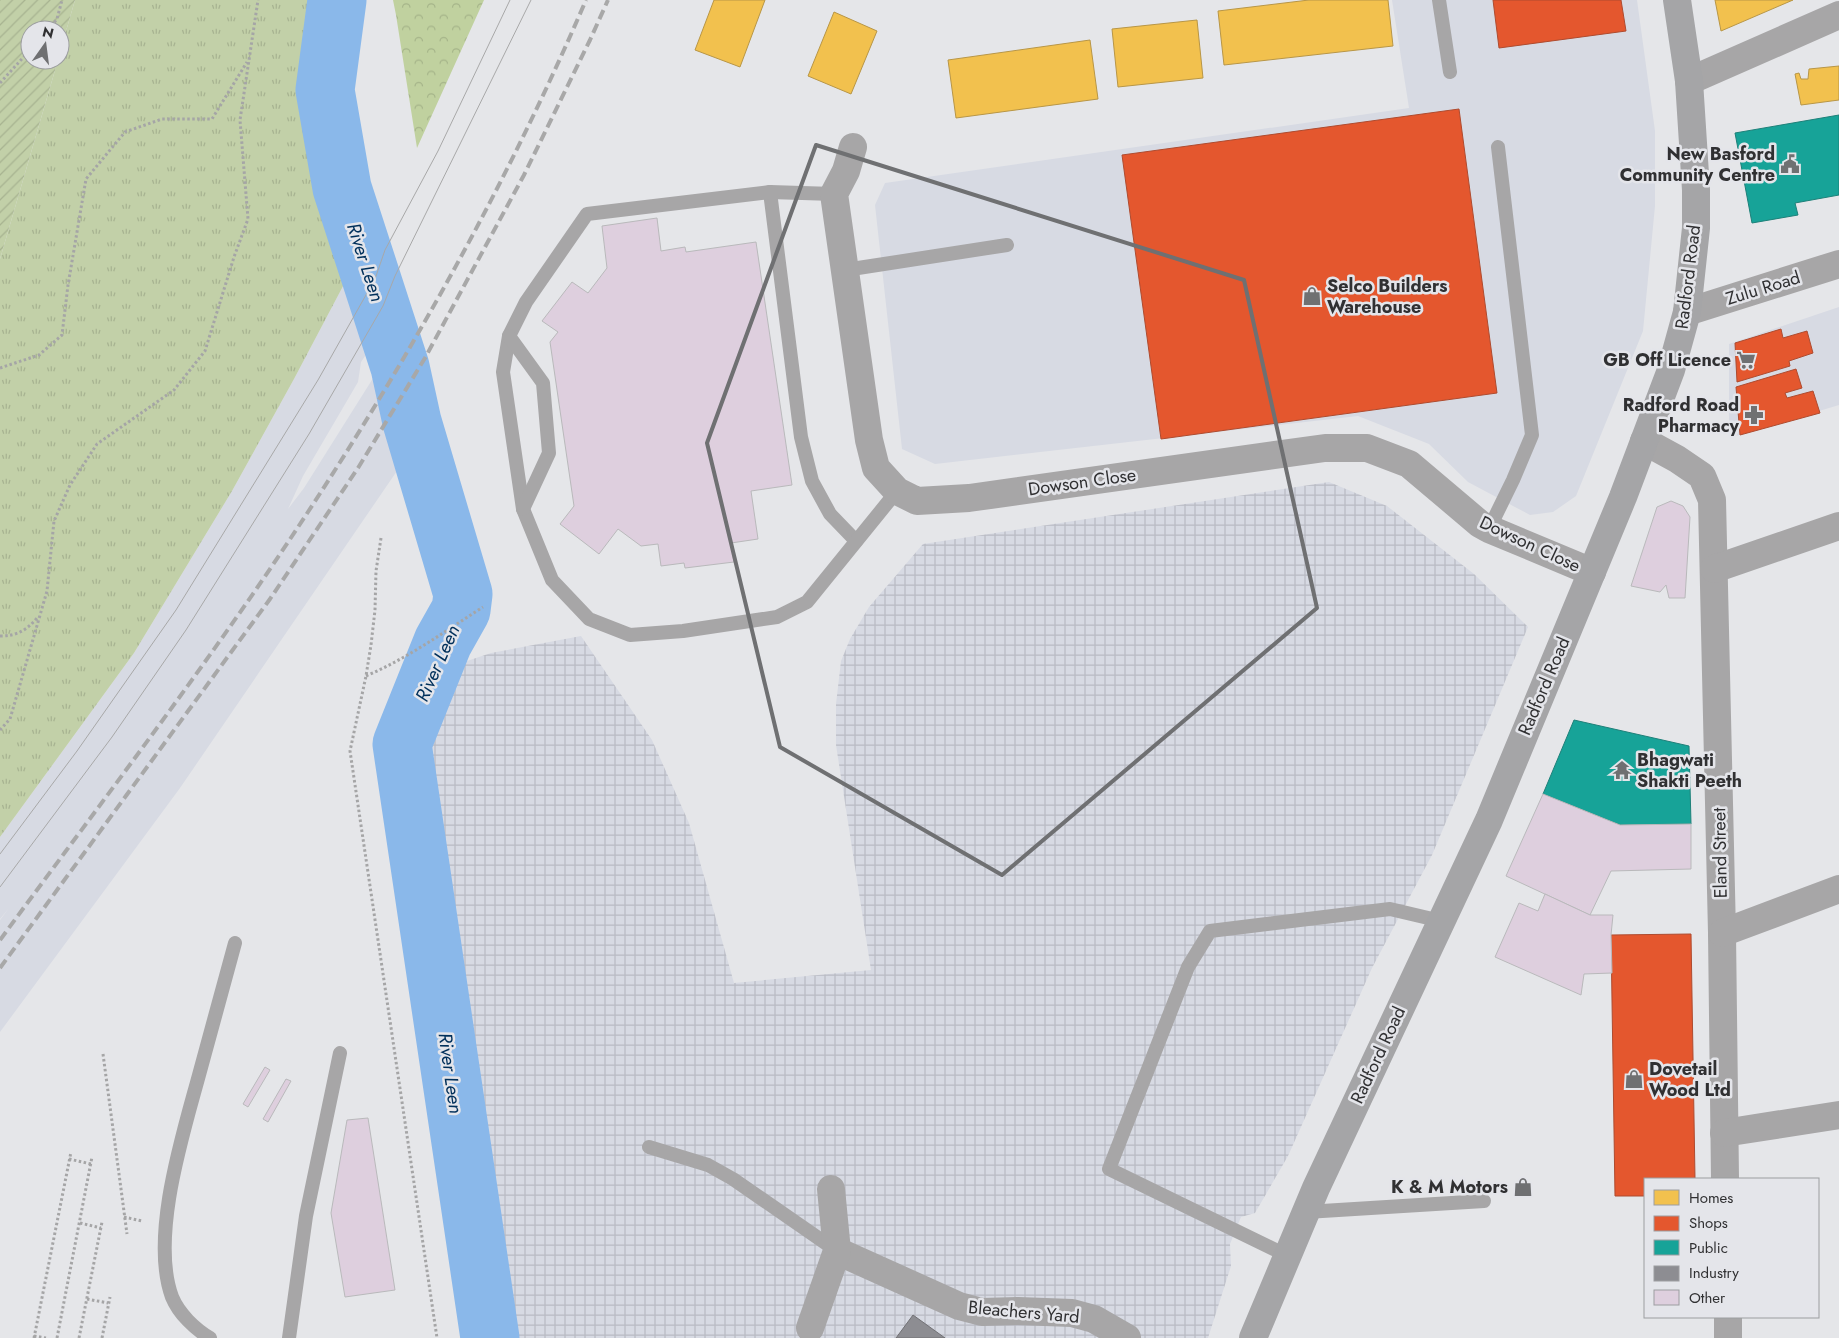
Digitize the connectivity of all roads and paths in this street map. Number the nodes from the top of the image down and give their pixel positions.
1 (62, 0) edge
2 (258, 0) edge
3 (1438, 0) edge
4 (1677, 0) edge
5 (1839, 15) edge
6 (56, 20) edge
7 (248, 59) junction
8 (20, 61) edge
9 (1450, 72) dead end
10 (1689, 81) junction
11 (0, 84) edge
12 (853, 147) dead end
13 (1498, 147) dead end
14 (770, 192) junction
15 (834, 194) junction
16 (1007, 245) dead end
17 (1839, 264) edge
18 (845, 270) junction
19 (1687, 312) junction
20 (509, 336) junction
21 (0, 368) edge
22 (1644, 441) junction
23 (897, 491) junction
24 (523, 509) junction
25 (1839, 526) edge
26 (1489, 529) junction
27 (381, 538) dead end
28 (856, 541) junction
29 (1714, 569) junction
30 (1592, 572) junction
31 (483, 607) dead end
32 (40, 615) junction
33 (0, 636) edge
34 (366, 676) junction
35 (0, 730) edge
36 (1839, 889) edge
37 (1441, 921) junction
38 (1722, 933) junction
39 (236, 943) dead end
40 (340, 1053) dead end
41 (103, 1054) dead end
42 (1839, 1115) edge
43 (1724, 1133) junction
44 (649, 1147) dead end
45 (71, 1152) dead end
46 (92, 1157) dead end
47 (69, 1159) junction
48 (91, 1164) junction
49 (1725, 1178) edge
50 (831, 1188) dead end
51 (1484, 1201) dead end
52 (1306, 1212) junction
53 (102, 1222) dead end
54 (80, 1223) junction
55 (101, 1228) junction
56 (128, 1234) dead end
57 (837, 1251) junction
58 (1288, 1256) junction
59 (110, 1297) dead end
60 (87, 1299) junction
61 (108, 1303) junction
62 (1728, 1318) edge
63 (810, 1328) dead end
64 (34, 1337) edge
65 (46, 1338) edge
66 (57, 1338) edge
67 (79, 1338) edge
68 (102, 1338) edge
69 (210, 1338) edge
70 (289, 1338) edge
71 (437, 1338) edge
72 (1127, 1338) edge
73 (1253, 1338) edge
74 (1728, 1338) edge

1 - 6 path
2 - 7 path
3 - 9 lane
4 - 10 street, Radford Road
5 - 10 street
7 - 21 path
7 - 32 path
8 - 11 path
10 - 19 street, Radford Road
12 - 15 street
13 - 26 lane
14 - 15 lane
14 - 20 lane
14 - 28 lane
15 - 18 street, Dowson Close
16 - 18 lane
17 - 19 street, Zulu Road
18 - 23 street, Dowson Close
19 - 22 street, Radford Road
20 - 24 lane
20 - 24 lane
22 - 29 street, Eland Street
22 - 30 street, Radford Road
23 - 26 street, Dowson Close
23 - 28 lane
24 - 28 lane
25 - 29 street
26 - 30 street, Dowson Close
27 - 34 path
29 - 38 street, Eland Street
30 - 37 street, Radford Road
31 - 34 path
32 - 33 path
32 - 35 path
34 - 71 path
36 - 38 street
37 - 52 street, Radford Road
37 - 58 lane
38 - 43 street, Eland Street
39 - 69 lane
40 - 70 lane
41 - 56 path
42 - 43 street
43 - 49 street, Eland Street
44 - 57 lane
45 - 47 path
46 - 48 path
47 - 48 path
47 - 64 path
48 - 54 path
50 - 57 street
51 - 52 lane
52 - 58 street, Radford Road
53 - 55 path
54 - 55 path
54 - 66 path
55 - 60 path
57 - 63 street
57 - 72 street, Bleachers Yard
58 - 73 street, Radford Road
59 - 61 path
60 - 61 path
60 - 67 path
61 - 68 path
62 - 74 street
64 - 65 path

